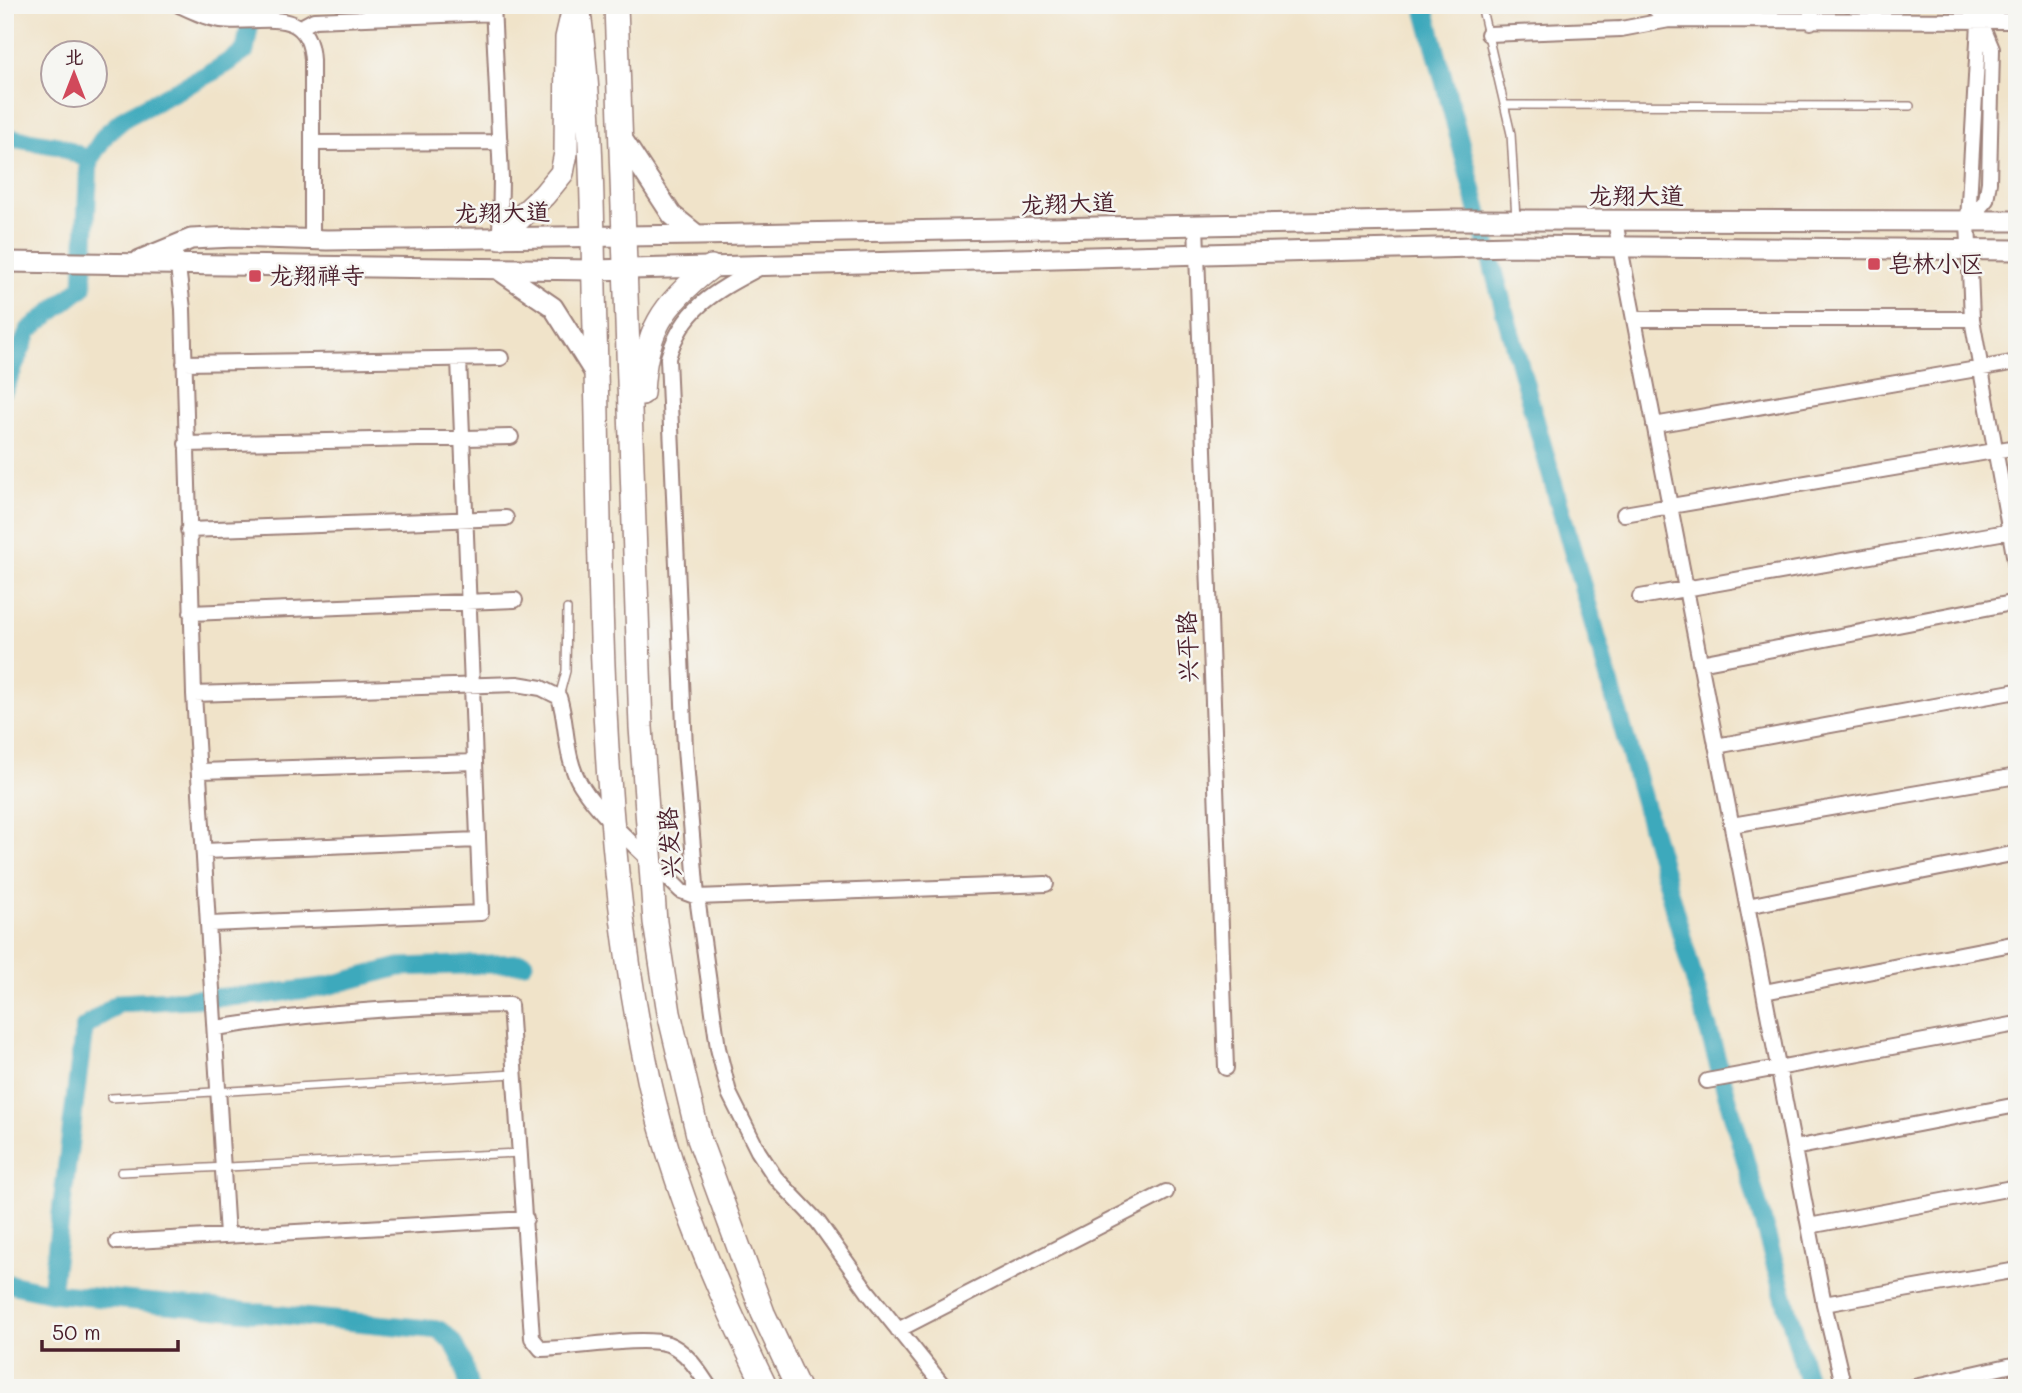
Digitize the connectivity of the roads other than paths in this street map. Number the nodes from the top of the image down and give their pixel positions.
1 (179, 5) edge
2 (576, 5) edge
3 (616, 5) edge
4 (1481, 5) edge
5 (1650, 5) edge
6 (1811, 5) edge
7 (1980, 5) edge
8 (493, 9) edge
9 (1670, 20) junction
10 (1980, 21) junction
11 (1811, 22) junction
12 (2017, 22) edge
13 (302, 27) junction
14 (1488, 34) junction
15 (1504, 105) junction
16 (1910, 106) dead end
17 (623, 140) junction
18 (500, 142) junction
19 (312, 144) junction
20 (1508, 219) junction
21 (1615, 220) junction
22 (2017, 221) edge
23 (1968, 222) junction
24 (1196, 225) junction
25 (697, 235) junction
26 (594, 236) junction
27 (625, 236) junction
28 (500, 237) junction
29 (312, 239) junction
30 (175, 246) junction
31 (1619, 246) junction
32 (1968, 250) junction
33 (2017, 250) edge
34 (1197, 256) junction
35 (5, 262) edge
36 (125, 263) junction
37 (178, 266) junction
38 (763, 266) junction
39 (710, 267) junction
40 (625, 268) junction
41 (498, 270) junction
42 (594, 270) junction
43 (1634, 319) junction
44 (1972, 319) junction
45 (501, 358) dead end
46 (459, 359) junction
47 (2017, 362) edge
48 (184, 363) junction
49 (1980, 369) junction
50 (596, 375) junction
51 (1654, 425) junction
52 (511, 437) dead end
53 (462, 438) junction
54 (186, 444) junction
55 (2017, 447) edge
56 (1995, 451) junction
57 (1670, 506) junction
58 (1624, 514) dead end
59 (506, 518) dead end
60 (466, 520) junction
61 (634, 528) junction
62 (188, 530) junction
63 (2013, 531) edge
64 (2017, 572) edge
65 (1686, 589) junction
66 (1640, 597) dead end
67 (514, 600) dead end
68 (468, 602) junction
69 (2017, 602) edge
70 (567, 609) dead end
71 (191, 613) junction
72 (1700, 663) junction
73 (472, 685) junction
74 (2017, 691) edge
75 (194, 694) junction
76 (559, 697) junction
77 (1716, 746) junction
78 (475, 762) junction
79 (200, 771) junction
80 (2017, 776) edge
81 (612, 821) junction
82 (1732, 825) junction
83 (478, 840) junction
84 (205, 850) junction
85 (2017, 853) edge
86 (650, 860) junction
87 (1046, 884) dead end
88 (697, 897) junction
89 (1747, 906) junction
90 (210, 924) junction
91 (2017, 943) edge
92 (1764, 992) junction
93 (216, 1024) junction
94 (2017, 1024) edge
95 (1779, 1067) junction
96 (1226, 1068) dead end
97 (515, 1074) junction
98 (1707, 1081) dead end
99 (220, 1092) junction
100 (111, 1098) dead end
101 (2017, 1105) edge
102 (1794, 1148) junction
103 (521, 1153) junction
104 (223, 1167) junction
105 (121, 1172) dead end
106 (2017, 1188) edge
107 (1166, 1192) dead end
108 (526, 1219) junction
109 (1809, 1226) junction
110 (228, 1236) junction
111 (117, 1242) dead end
112 (2017, 1270) edge
113 (1824, 1304) junction
114 (898, 1330) junction
115 (2017, 1364) edge
116 (710, 1388) edge
117 (766, 1388) edge
118 (798, 1388) edge
119 (945, 1388) edge
120 (1844, 1388) edge
121 (1910, 1388) edge

1 - 13 street
2 - 26 main road
2 - 28 main road
3 - 17 main road
4 - 14 lane
5 - 9 street
6 - 11 street
7 - 10 street
8 - 13 street
8 - 18 street
9 - 11 street
9 - 14 street
10 - 11 street
10 - 12 street
10 - 23 street
13 - 19 street
14 - 15 lane
15 - 16 lane
15 - 20 lane
17 - 25 main road
17 - 27 main road
18 - 19 street
18 - 28 street
19 - 29 street
20 - 21 main road, 龙翔大道
20 - 24 main road, 龙翔大道
21 - 23 main road, 龙翔大道
21 - 31 street
22 - 23 main road, 龙翔大道
23 - 32 street
24 - 25 main road, 龙翔大道
24 - 34 street, 兴平路
25 - 27 main road, 龙翔大道
26 - 27 main road, 龙翔大道
26 - 28 main road, 龙翔大道
26 - 42 main road
27 - 40 main road
28 - 29 main road, 龙翔大道
29 - 30 main road, 龙翔大道
30 - 36 main road, 龙翔大道
30 - 37 street
31 - 32 main road, 龙翔大道
31 - 34 main road, 龙翔大道
31 - 43 street
32 - 33 main road, 龙翔大道
32 - 44 street
34 - 38 main road, 龙翔大道
34 - 96 street, 兴平路
35 - 36 main road, 龙翔大道
36 - 37 main road, 龙翔大道
37 - 41 main road, 龙翔大道
37 - 48 street
38 - 39 main road, 龙翔大道
38 - 88 street, 兴发路
39 - 40 main road, 龙翔大道
39 - 61 main road
40 - 42 main road, 龙翔大道
40 - 61 main road
41 - 42 main road, 龙翔大道
41 - 50 main road
42 - 50 main road
43 - 44 street
43 - 51 street
44 - 49 street
45 - 46 street
46 - 48 street
46 - 53 street
47 - 49 street
48 - 54 street
49 - 51 street
49 - 56 street
50 - 81 main road
51 - 57 street
52 - 53 street
53 - 54 street
53 - 60 street
54 - 62 street
55 - 56 street
56 - 57 street
56 - 63 street
57 - 58 street
57 - 65 street
59 - 60 street
60 - 62 street
60 - 68 street
61 - 86 main road
62 - 71 street
63 - 64 street
63 - 65 street
65 - 66 street
65 - 72 street
67 - 68 street
68 - 71 street
68 - 73 street
69 - 72 street
70 - 76 lane
71 - 75 street
72 - 77 street
73 - 75 street
73 - 76 street
73 - 78 street
74 - 77 street
75 - 79 street
76 - 81 street
77 - 82 street
78 - 79 street
78 - 83 street
79 - 84 street
80 - 82 street
81 - 86 street
81 - 117 main road
82 - 89 street
83 - 84 street
83 - 90 street
84 - 90 street
85 - 89 street
86 - 88 street
86 - 118 main road
87 - 88 street
88 - 114 street, 兴发路
89 - 92 street
90 - 93 street
91 - 92 street
92 - 95 street
93 - 97 street
93 - 99 street
94 - 95 street
95 - 98 street
95 - 102 street
97 - 99 lane
97 - 103 street
99 - 100 lane
99 - 104 street
101 - 102 street
102 - 109 street
103 - 104 lane
103 - 108 street
104 - 105 lane
104 - 110 street
106 - 109 street
107 - 114 street
108 - 110 street
108 - 116 street
109 - 113 street
110 - 111 street
112 - 113 street
113 - 120 street
114 - 119 street, 兴发路
115 - 121 street

